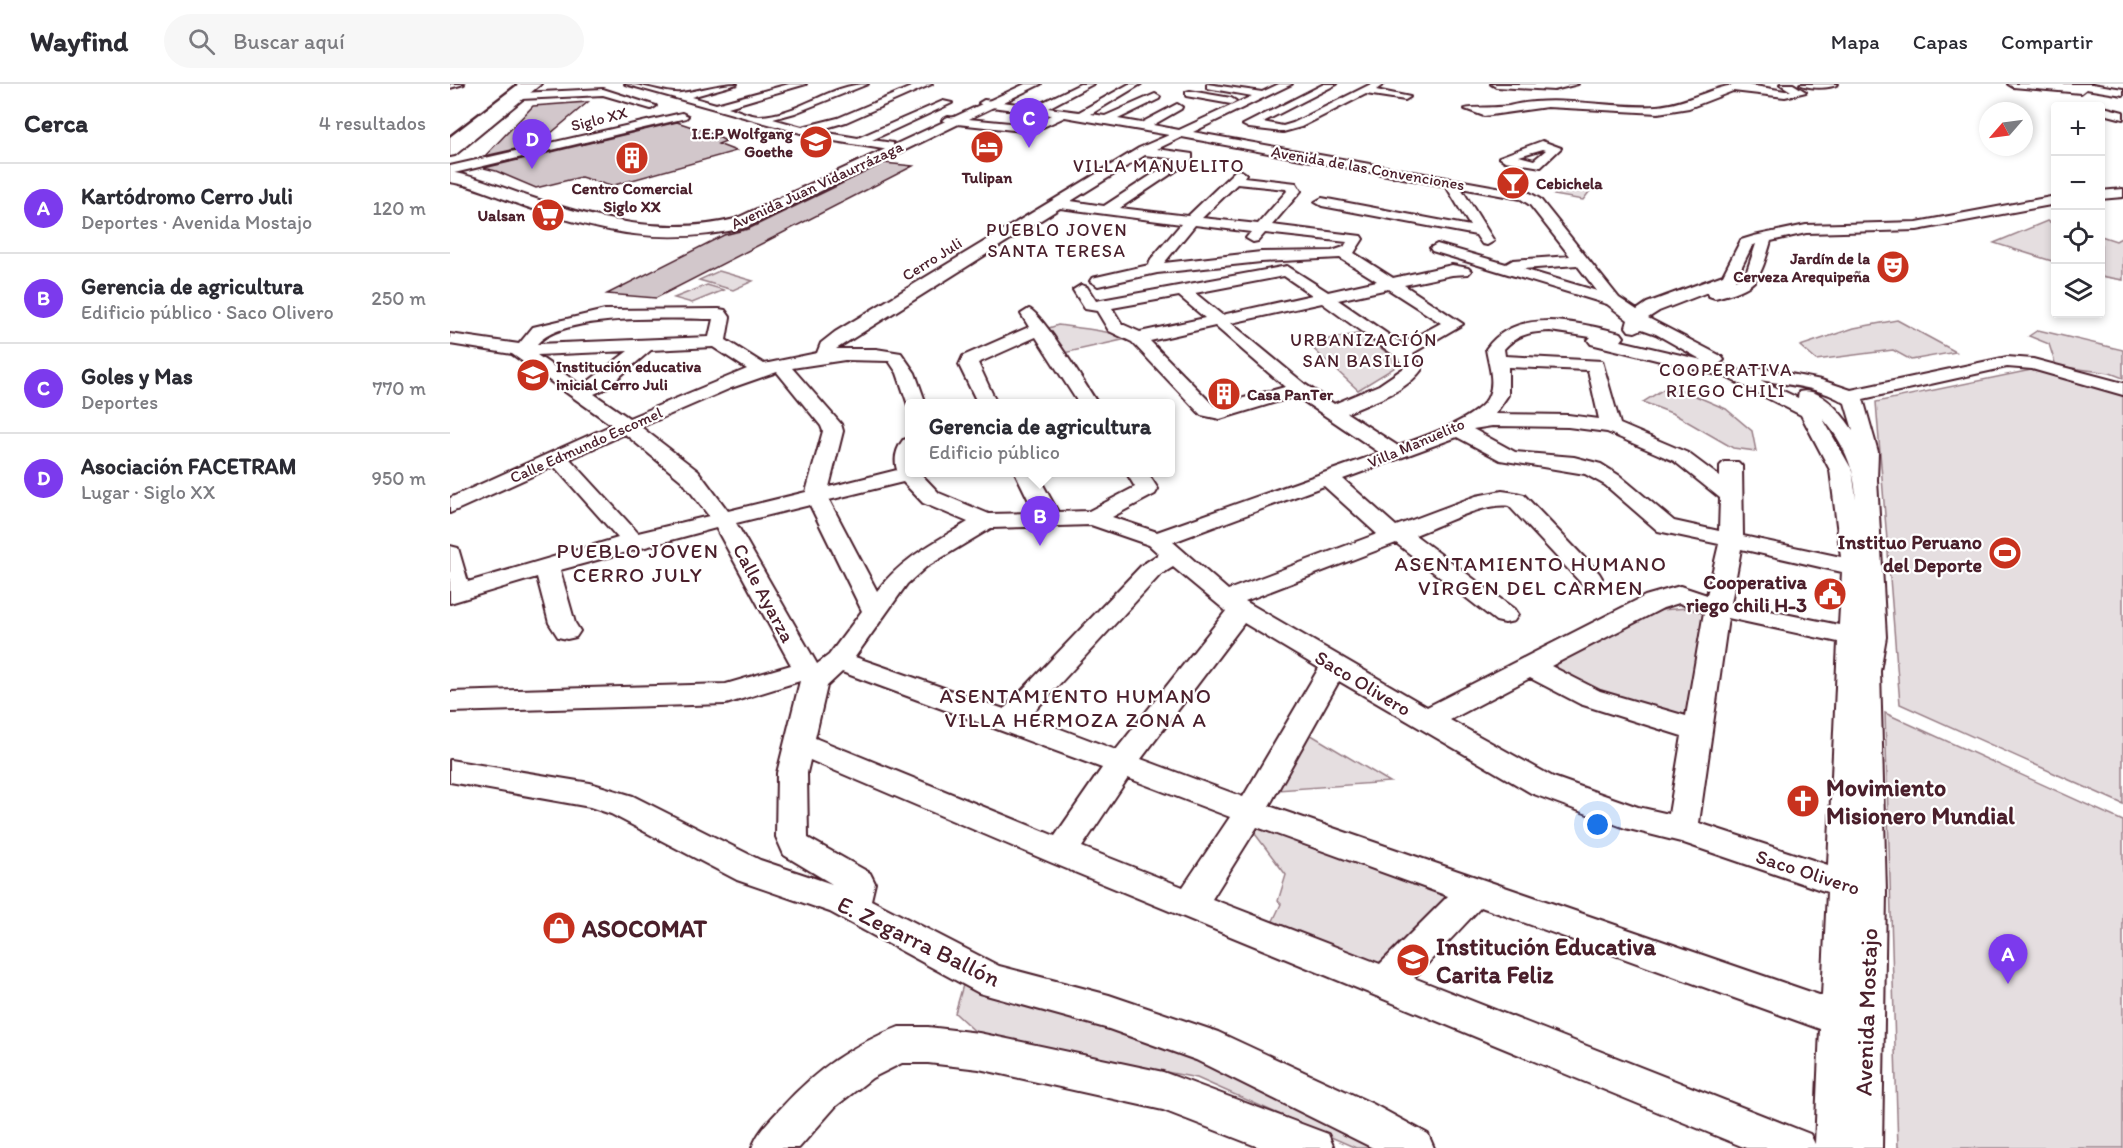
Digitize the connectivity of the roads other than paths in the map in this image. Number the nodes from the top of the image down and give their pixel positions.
1 (459, 84) edge
2 (507, 84) edge
3 (535, 84) edge
4 (630, 84) edge
5 (655, 84) edge
6 (732, 84) edge
7 (801, 84) edge
8 (863, 84) edge
9 (927, 84) edge
10 (1025, 84) edge
11 (1035, 84) edge
12 (1088, 84) edge
13 (1136, 84) edge
14 (1287, 84) edge
15 (1332, 84) edge
16 (1378, 84) edge
17 (1395, 84) edge
18 (1496, 84) edge
19 (1573, 84) edge
20 (1785, 84) edge
21 (1805, 84) edge
22 (1833, 84) edge
23 (2013, 84) edge
24 (450, 85) edge
25 (1523, 85) edge
26 (1211, 86) dead end
27 (1413, 86) dead end
28 (642, 87) junction
29 (1184, 87) dead end
30 (522, 88) edge
31 (1364, 91) junction
32 (2123, 93) edge
33 (611, 94) junction
34 (1264, 95) junction
35 (680, 96) junction
36 (1155, 97) dead end
37 (1405, 97) dead end
38 (2087, 97) edge
39 (1299, 100) junction
40 (990, 102) junction
41 (1245, 103) junction
42 (1336, 106) junction
43 (717, 107) junction
44 (1177, 107) dead end
45 (1039, 109) junction
46 (1470, 109) dead end
47 (693, 113) dead end
48 (1064, 113) junction
49 (1083, 114) junction
50 (2123, 116) edge
51 (957, 117) junction
52 (759, 119) junction
53 (1110, 119) junction
54 (1146, 124) junction
55 (1252, 124) junction
56 (802, 131) junction
57 (1181, 132) junction
58 (1220, 139) junction
59 (450, 142) edge
60 (858, 142) junction
61 (889, 146) junction
62 (1143, 151) junction
63 (1517, 160) dead end
64 (1356, 164) junction
65 (450, 172) edge
66 (1489, 181) junction
67 (1452, 184) junction
68 (2123, 193) edge
69 (2105, 195) edge
70 (2051, 201) edge
71 (1057, 202) junction
72 (1322, 202) dead end
73 (568, 210) junction
74 (1107, 210) junction
75 (1191, 221) junction
76 (1260, 228) junction
77 (1482, 232) junction
78 (1437, 248) dead end
79 (1342, 253) junction
80 (1238, 258) junction
81 (1581, 260) junction
82 (1505, 267) junction
83 (1157, 268) junction
84 (1463, 271) dead end
85 (1611, 276) dead end
86 (1098, 282) dead end
87 (1392, 283) junction
88 (1081, 290) dead end
89 (1182, 290) junction
90 (1619, 296) junction
91 (1322, 297) junction
92 (1102, 305) junction
93 (1029, 314) dead end
94 (1216, 321) junction
95 (1646, 322) junction
96 (1040, 329) junction
97 (1138, 338) junction
98 (1603, 338) junction
99 (450, 339) edge
100 (717, 342) junction
101 (644, 347) junction
102 (520, 350) junction
103 (1402, 352) junction
104 (826, 354) junction
105 (1497, 361) junction
106 (780, 364) junction
107 (1721, 364) junction
108 (759, 369) junction
109 (1754, 373) junction
110 (1299, 389) junction
111 (2123, 389) edge
112 (580, 394) junction
113 (1849, 396) junction
114 (914, 399) edge
115 (985, 399) edge
116 (1086, 399) edge
117 (1334, 411) junction
118 (627, 426) junction
119 (1611, 427) junction
120 (1457, 428) junction
121 (1396, 454) junction
122 (557, 457) junction
123 (1731, 466) dead end
124 (905, 475) edge
125 (911, 477) edge
126 (1028, 477) edge
127 (1139, 477) edge
128 (1328, 478) junction
129 (1866, 480) junction
130 (816, 495) junction
131 (1731, 496) junction
132 (450, 506) edge
133 (722, 518) junction
134 (1093, 518) junction
135 (1050, 519) junction
136 (986, 521) junction
137 (1399, 534) junction
138 (633, 541) junction
139 (1731, 541) junction
140 (1165, 548) junction
141 (450, 553) edge
142 (547, 567) junction
143 (1854, 567) junction
144 (1590, 578) dead end
145 (454, 594) edge
146 (1233, 605) junction
147 (1717, 608) junction
148 (874, 612) junction
149 (1505, 615) dead end
150 (567, 632) dead end
151 (1862, 637) junction
152 (838, 661) junction
153 (1334, 666) junction
154 (1531, 666) junction
155 (810, 676) junction
156 (450, 702) edge
157 (1426, 720) junction
158 (1009, 722) junction
159 (1699, 730) junction
160 (798, 742) junction
161 (1121, 764) junction
162 (450, 771) edge
163 (1250, 812) junction
164 (1682, 830) junction
165 (1061, 853) junction
166 (1855, 887) junction
167 (1475, 891) junction
168 (1191, 903) junction
169 (848, 905) junction
170 (1386, 982) junction
171 (1853, 1024) junction
172 (772, 1148) edge
173 (1314, 1148) edge
174 (1414, 1148) edge
175 (1796, 1148) edge
176 (1835, 1148) edge
177 (1862, 1148) edge

1 - 24 street
2 - 59 main road
3 - 30 main road
4 - 28 street
5 - 28 street
6 - 35 street
7 - 43 street
8 - 52 street
9 - 56 street
10 - 40 main road, Avenida Juan Vidaurrázaga
11 - 40 main road, Avenida Juan Vidaurrázaga
12 - 45 street
13 - 49 street
14 - 34 street, Cerro Juli
15 - 39 street
16 - 31 street
17 - 27 street
18 - 25 street
19 - 25 street
20 - 46 street
21 - 22 street
23 - 38 street
26 - 34 street
28 - 33 street
28 - 35 street
29 - 41 street
30 - 33 street
30 - 59 highway
31 - 37 street
31 - 42 street
32 - 38 street
33 - 65 street, Siglo XX
34 - 39 street
34 - 41 street, Cerro Juli
35 - 43 street
36 - 53 street
38 - 50 street
39 - 42 street
39 - 55 street
40 - 45 street, Avenida de las Convenciones
40 - 51 main road, Avenida Juan Vidaurrázaga
41 - 57 street, Cerro Juli
42 - 55 street
43 - 47 street
43 - 52 street
44 - 54 street
45 - 48 street, Avenida de las Convenciones
48 - 49 street, Avenida de las Convenciones
48 - 51 street
48 - 53 street, Avenida de las Convenciones
49 - 53 street, Avenida de las Convenciones
51 - 60 street
51 - 61 main road, Avenida Juan Vidaurrázaga
51 - 73 main road, Avenida Juan Vidaurrázaga
52 - 56 street
53 - 54 street, Avenida de las Convenciones
53 - 57 street, Avenida de las Convenciones
54 - 57 street, Avenida de las Convenciones
55 - 58 street
56 - 60 street
57 - 58 street, Avenida de las Convenciones
57 - 62 street, Cerro Juli
58 - 64 street, Avenida de las Convenciones
60 - 61 street
61 - 73 main road, Avenida Juan Vidaurrázaga
62 - 71 street, Cerro Juli
62 - 74 street
63 - 66 street
64 - 66 street, Avenida de las Convenciones
64 - 67 street, Avenida de las Convenciones
65 - 73 main road, Avenida Juan Vidaurrázaga
66 - 67 street, Avenida de las Convenciones
66 - 81 street, Avenida de las Convenciones
66 - 85 street, Avenida de las Convenciones
67 - 77 street
68 - 69 street
70 - 95 street
71 - 74 street
71 - 104 street, Cerro Juli
72 - 77 street
74 - 75 street
75 - 76 street
75 - 76 street
75 - 83 street
76 - 79 street
76 - 80 street
77 - 82 street
78 - 82 street
79 - 80 street
79 - 87 street
80 - 83 street
81 - 82 street
81 - 90 street, Avenida de las Convenciones
82 - 90 street
83 - 86 street
84 - 87 street
87 - 91 street
87 - 103 street
88 - 92 street
89 - 91 street
89 - 92 street
89 - 94 street
90 - 95 street, Avenida de las Convenciones
91 - 94 street
91 - 103 street
92 - 97 street
93 - 96 street
94 - 97 street
94 - 110 street
95 - 98 street
95 - 107 street, Avenida de las Convenciones
96 - 115 street
96 - 116 street
97 - 110 street
98 - 105 street, Villa Manuelito
98 - 107 street, Villa Manuelito
98 - 143 street
99 - 102 street
100 - 101 street
100 - 102 street
100 - 108 street
101 - 102 street
101 - 112 street
102 - 112 street, Calle Ayarza
103 - 117 street
104 - 106 street, Calle Edmundo Escomel
104 - 114 street
105 - 119 street
105 - 120 street, Villa Manuelito
106 - 108 street, Calle Edmundo Escomel
106 - 130 street
107 - 109 street
108 - 118 street, Calle Edmundo Escomel
109 - 113 street
109 - 129 street
110 - 117 street
111 - 113 street
112 - 118 street, Calle Ayarza
113 - 129 street
117 - 121 street
118 - 122 street, Calle Edmundo Escomel
118 - 133 street, Calle Ayarza
119 - 120 street
119 - 131 street
120 - 121 street, Villa Manuelito
120 - 139 street
121 - 128 street, Villa Manuelito
122 - 132 street, Calle Edmundo Escomel
122 - 138 street
123 - 131 street
124 - 130 street
125 - 136 street, Saco Olivero
126 - 135 street
127 - 134 street
128 - 137 street
128 - 140 street, Villa Manuelito
129 - 151 street
130 - 133 street
130 - 148 street
131 - 139 street
133 - 138 street
133 - 155 street, Calle Ayarza
134 - 135 street, Saco Olivero
134 - 140 street, Saco Olivero
135 - 136 street, Saco Olivero
136 - 148 street
137 - 144 street
137 - 146 street
137 - 149 street
138 - 142 street
139 - 143 street
139 - 147 street
140 - 146 street, Saco Olivero
140 - 158 street, Villa Manuelito
141 - 145 street
142 - 145 street
142 - 150 street
143 - 151 street
146 - 153 street, Saco Olivero
146 - 161 street
147 - 151 street
147 - 154 street
147 - 159 street
148 - 152 street
151 - 166 street, Avenida Mostajo
152 - 155 street
152 - 158 street
153 - 157 street, Saco Olivero
153 - 163 street
154 - 157 street
154 - 159 street
155 - 156 street
155 - 160 street
157 - 164 street, Saco Olivero
158 - 161 street
159 - 164 street
160 - 165 street
160 - 169 street
161 - 163 street
161 - 165 street
162 - 169 street, E. Zegarra Ballón
163 - 167 street
163 - 168 street
164 - 166 street, Saco Olivero
165 - 168 street
166 - 171 street, Avenida Mostajo
167 - 170 street
167 - 171 street
168 - 170 street
169 - 174 street, E. Zegarra Ballón
170 - 175 street
171 - 176 street
171 - 177 street, Avenida Mostajo
172 - 173 street

